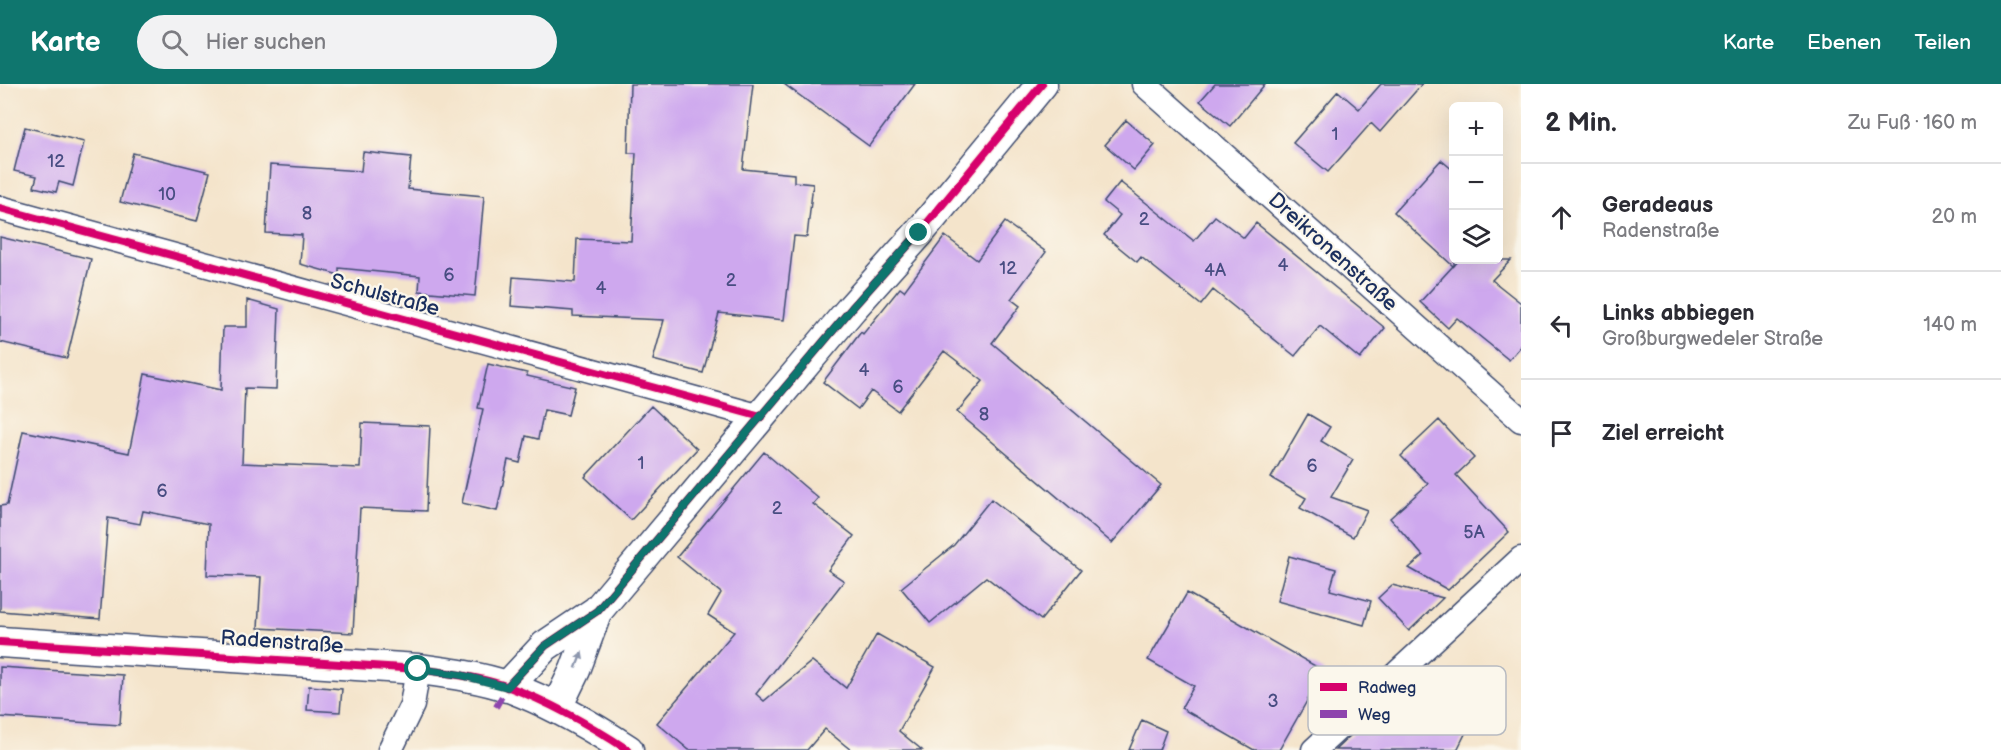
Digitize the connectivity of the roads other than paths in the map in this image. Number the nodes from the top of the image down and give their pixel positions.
1 (1042, 84) edge
2 (1144, 84) edge
3 (0, 208) edge
4 (761, 417) junction
5 (1521, 420) edge
6 (1521, 559) edge
7 (597, 611) junction
8 (0, 642) edge
9 (1405, 666) edge
10 (418, 669) junction
11 (507, 687) junction
12 (557, 707) junction
13 (1330, 735) edge
14 (395, 747) edge
15 (628, 750) edge
16 (1314, 750) edge

1 - 4 street
2 - 5 street, Dreikronenstraße
3 - 4 street, Schulstraße
4 - 7 street
6 - 9 street
7 - 11 street
12 -> 7 street
8 - 10 street, Radenstraße
10 - 11 street, Radenstraße
10 - 14 street
11 - 12 street, Radenstraße
12 - 15 street, Radenstraße
13 - 16 street

